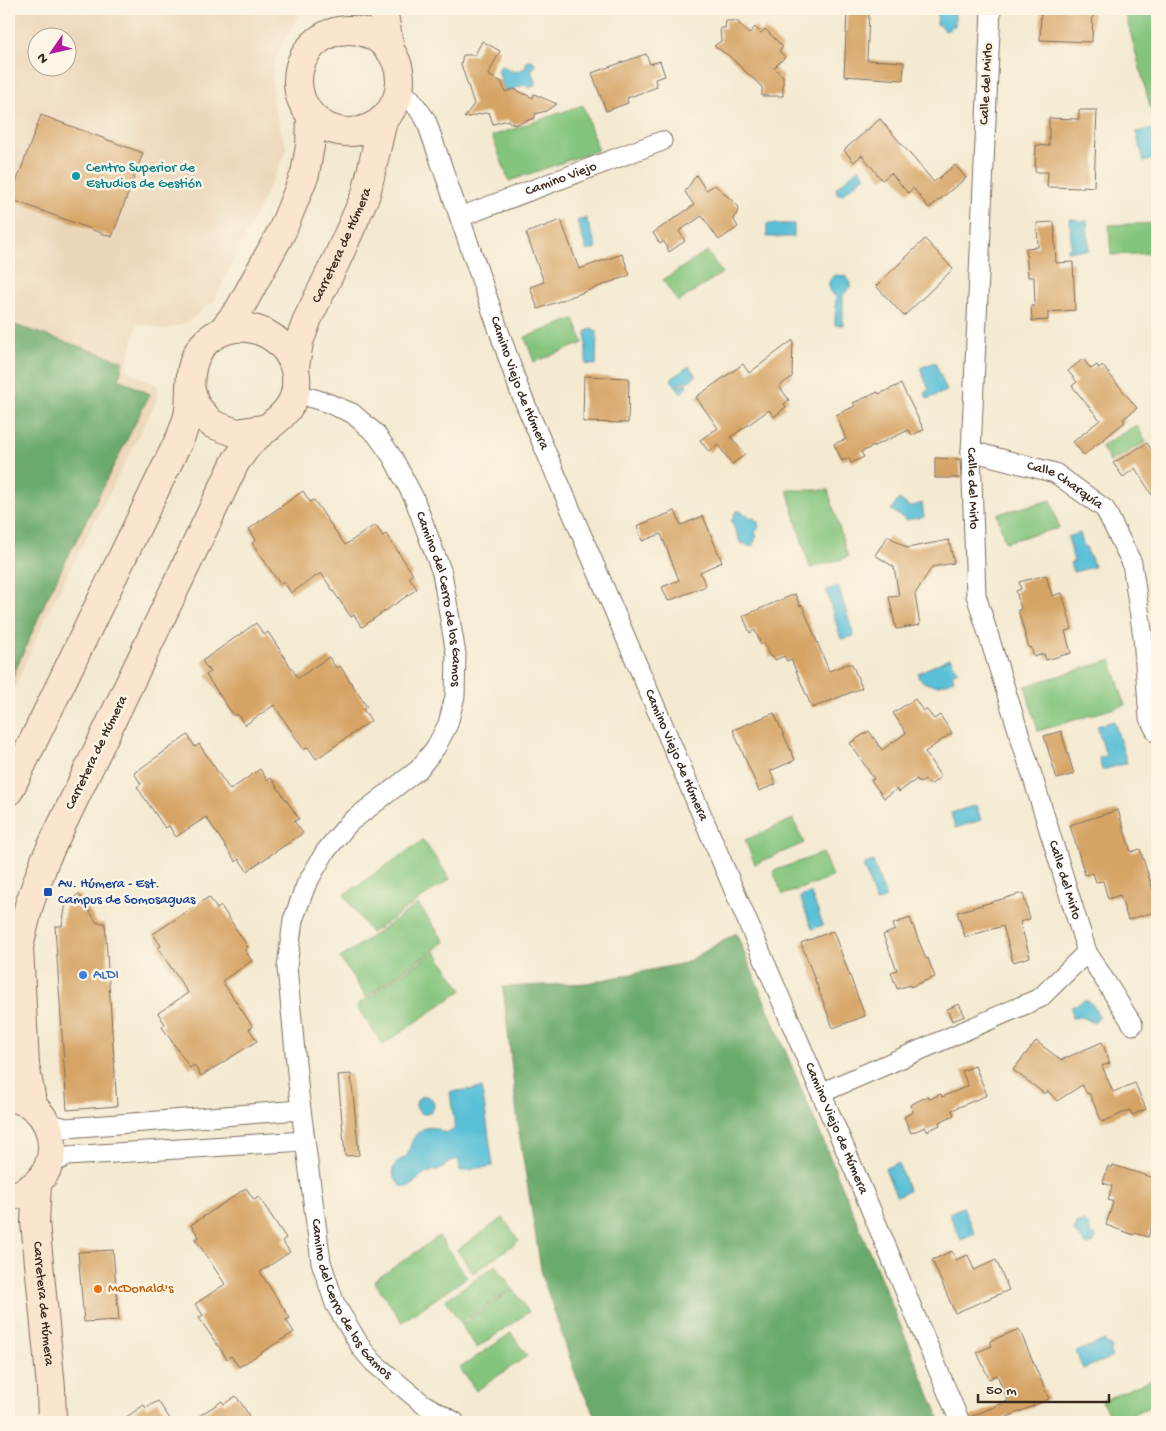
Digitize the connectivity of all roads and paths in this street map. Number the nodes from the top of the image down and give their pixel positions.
1 (383, 9) edge
2 (991, 9) edge
3 (333, 20) edge
4 (390, 49) junction
5 (400, 92) junction
6 (311, 117) junction
7 (384, 120) junction
8 (662, 141) dead end
9 (460, 217) junction
10 (222, 331) junction
11 (295, 380) junction
12 (190, 387) junction
13 (268, 428) junction
14 (971, 451) junction
15 (1157, 733) edge
16 (9, 791) edge
17 (1088, 952) junction
18 (1133, 1025) dead end
19 (821, 1093) junction
20 (30, 1109) edge
21 (300, 1110) junction
22 (305, 1141) junction
23 (43, 1174) junction
24 (9, 1196) edge
25 (52, 1422) edge
26 (455, 1422) edge
27 (960, 1422) edge

1 - 4 street
2 - 14 street, Calle del Mirlo
3 - 4 street
3 - 6 street
4 - 5 street
5 - 7 street
5 - 9 street, Camino Viejo de Húmera
6 - 7 street
6 - 10 street
7 - 11 street, Carretera de Húmera
8 - 9 street, Camino Viejo
9 - 19 street, Camino Viejo de Húmera
10 - 11 street
10 - 12 street
11 - 13 street
11 - 21 street, Camino del Cerro de los Gamos
12 - 13 street
12 - 16 street
13 - 20 street, Carretera de Húmera
14 - 15 street, Calle Charquía
14 - 17 street, Calle del Mirlo
17 - 18 street, Calle del Mirlo
17 - 19 street
19 - 27 street, Camino Viejo de Húmera
20 - 21 street
20 - 23 street, Carretera de Húmera
21 - 22 street, Camino del Cerro de los Gamos
22 - 23 street
22 - 26 street, Camino del Cerro de los Gamos
23 - 24 street
23 - 25 street, Carretera de Húmera

